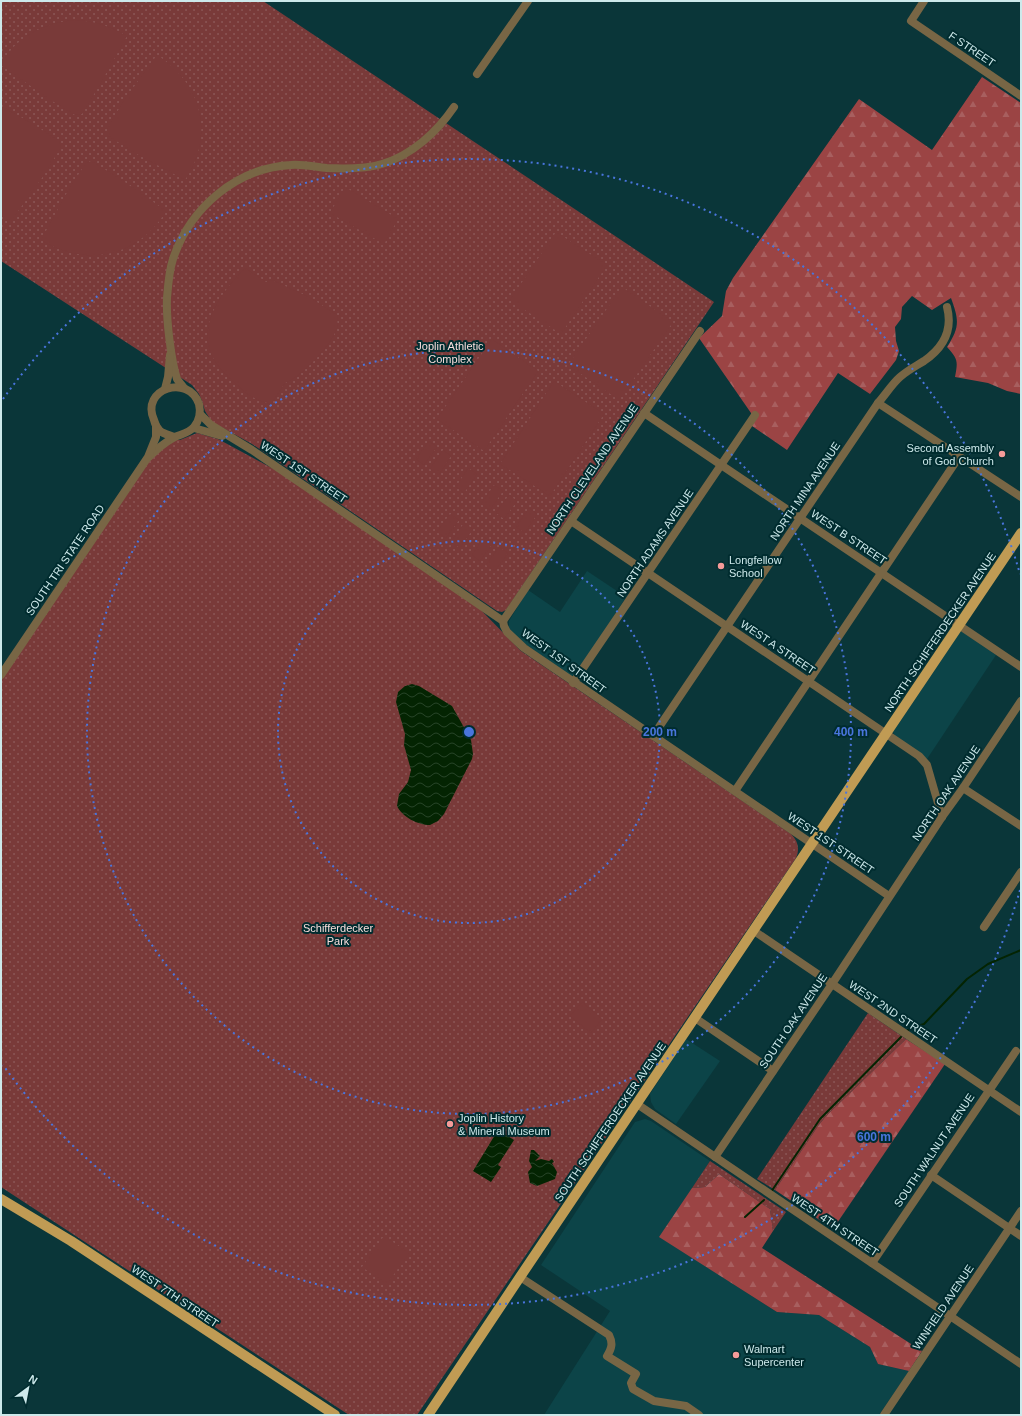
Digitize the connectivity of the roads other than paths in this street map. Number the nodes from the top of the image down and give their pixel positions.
1 (528, 1) edge
2 (924, 1) edge
3 (477, 74) dead end
4 (1021, 96) edge
5 (454, 107) dead end
6 (947, 307) dead end
7 (700, 331) dead end
8 (171, 346) junction
9 (184, 388) junction
10 (165, 389) junction
11 (878, 403) junction
12 (644, 413) junction
13 (200, 414) junction
14 (755, 415) dead end
15 (156, 426) junction
16 (194, 428) junction
17 (174, 437) junction
18 (232, 439) junction
19 (148, 457) junction
20 (959, 457) junction
21 (721, 464) junction
22 (1021, 497) edge
23 (800, 518) junction
24 (571, 521) junction
25 (1021, 533) edge
26 (882, 572) junction
27 (648, 573) junction
28 (503, 621) junction
29 (959, 625) junction
30 (727, 626) junction
31 (1021, 667) edge
32 (1, 675) edge
33 (809, 681) junction
34 (573, 683) junction
35 (1021, 702) edge
36 (886, 734) junction
37 (653, 736) junction
38 (963, 788) junction
39 (735, 791) junction
40 (942, 817) junction
41 (1021, 826) edge
42 (812, 844) junction
43 (1021, 872) edge
44 (889, 896) junction
45 (984, 927) dead end
46 (754, 931) junction
47 (832, 984) junction
48 (695, 1018) junction
49 (1016, 1051) dead end
50 (773, 1071) junction
51 (989, 1090) junction
52 (637, 1104) junction
53 (1021, 1112) edge
54 (715, 1157) junction
55 (931, 1175) junction
56 (1, 1199) edge
57 (1021, 1211) edge
58 (1009, 1229) junction
59 (1021, 1236) edge
60 (872, 1263) junction
61 (520, 1277) junction
62 (950, 1316) junction
63 (1021, 1364) edge
64 (335, 1415) edge
65 (428, 1415) edge
66 (699, 1415) edge
67 (884, 1415) edge

1 - 3 street
2 - 4 street, F STREET
5 - 8 street
6 - 11 street, NORTH MINA AVENUE
7 - 12 street, NORTH CLEVELAND AVENUE
8 - 9 street
8 - 10 street
9 - 10 street
9 - 13 street
10 - 15 street, SOUTH TRI STATE ROAD
11 - 20 street
11 - 23 street, NORTH MINA AVENUE
12 - 21 street, WEST B STREET
12 - 24 street, NORTH CLEVELAND AVENUE
13 - 16 street
13 - 18 street, WEST 1ST STREET
14 - 21 street, NORTH ADAMS AVENUE
15 - 17 street
15 - 19 street, SOUTH TRI STATE ROAD
16 - 17 street, SOUTH TRI STATE ROAD
16 - 18 street, WEST 1ST STREET
17 - 19 street, SOUTH TRI STATE ROAD
18 - 28 street, WEST 1ST STREET
19 - 32 street, SOUTH TRI STATE ROAD
20 - 22 street
20 - 26 street
21 - 23 street, WEST B STREET
21 - 27 street, NORTH ADAMS AVENUE
23 - 26 street, WEST B STREET
23 - 30 street, NORTH MINA AVENUE
24 - 27 street, WEST A STREET
24 - 28 street, NORTH CLEVELAND AVENUE
25 - 29 main road, NORTH SCHIFFERDECKER AVENUE
26 - 29 street, WEST B STREET
26 - 33 street
27 - 30 street, WEST A STREET
27 - 34 street, NORTH ADAMS AVENUE
28 - 34 street, WEST 1ST STREET
29 - 31 street, WEST B STREET
29 - 36 main road, NORTH SCHIFFERDECKER AVENUE
30 - 33 street, WEST A STREET
30 - 37 street, NORTH MINA AVENUE
33 - 36 street, WEST A STREET
33 - 39 street
34 - 37 street, WEST 1ST STREET
35 - 38 street, NORTH OAK AVENUE
36 - 40 street, WEST A STREET
36 - 42 main road, NORTH SCHIFFERDECKER AVENUE
37 - 39 street, WEST 1ST STREET
38 - 40 street, NORTH OAK AVENUE
38 - 41 street
39 - 42 street, WEST 1ST STREET
40 - 44 street, NORTH OAK AVENUE
42 - 44 street, WEST 1ST STREET
42 - 46 main road, SOUTH SCHIFFERDECKER AVENUE
43 - 45 street
44 - 47 street, SOUTH OAK AVENUE
46 - 47 street, WEST 2ND STREET
46 - 48 main road, SOUTH SCHIFFERDECKER AVENUE
47 - 50 street, SOUTH OAK AVENUE
47 - 51 street, WEST 2ND STREET
48 - 50 street
48 - 52 main road, SOUTH SCHIFFERDECKER AVENUE
49 - 51 street, SOUTH WALNUT AVENUE
50 - 54 street, SOUTH OAK AVENUE
51 - 53 street, WEST 2ND STREET
51 - 55 street, SOUTH WALNUT AVENUE
52 - 54 street, WEST 4TH STREET
52 - 61 main road, SOUTH SCHIFFERDECKER AVENUE
54 - 60 street, WEST 4TH STREET
55 - 58 street
55 - 60 street, SOUTH WALNUT AVENUE
56 - 64 main road, WEST 7TH STREET
57 - 58 street, WINFIELD AVENUE
58 - 59 street
58 - 62 street, WINFIELD AVENUE
60 - 62 street, WEST 4TH STREET
61 - 65 main road, SOUTH SCHIFFERDECKER AVENUE
61 - 66 street
62 - 63 street, WEST 4TH STREET
62 - 67 street, WINFIELD AVENUE

